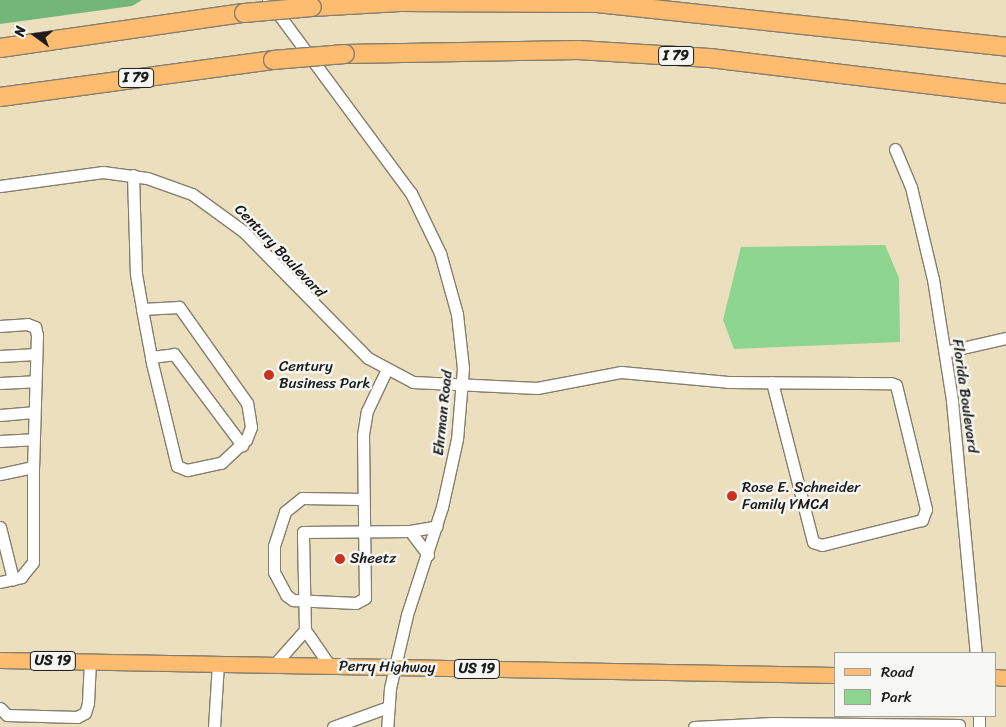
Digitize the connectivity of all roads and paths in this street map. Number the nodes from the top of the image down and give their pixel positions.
1 (268, 0) edge
2 (1006, 47) edge
3 (0, 48) edge
4 (1006, 94) edge
5 (0, 97) edge
6 (895, 149) dead end
7 (133, 175) junction
8 (0, 186) edge
9 (142, 309) junction
10 (0, 326) edge
11 (1006, 338) edge
12 (945, 352) junction
13 (36, 354) junction
14 (0, 356) edge
15 (151, 357) junction
16 (386, 371) junction
17 (34, 381) junction
18 (772, 382) junction
19 (0, 383) edge
20 (462, 387) junction
21 (33, 412) junction
22 (0, 414) edge
23 (33, 439) junction
24 (0, 441) edge
25 (242, 445) junction
26 (33, 467) junction
27 (0, 474) edge
28 (362, 499) junction
29 (0, 526) edge
30 (437, 526) junction
31 (365, 529) junction
32 (410, 531) junction
33 (428, 555) junction
34 (13, 578) junction
35 (0, 582) edge
36 (304, 601) junction
37 (305, 630) junction
38 (976, 652) edge
39 (0, 660) edge
40 (90, 662) junction
41 (218, 664) junction
42 (274, 665) junction
43 (330, 666) junction
44 (395, 667) junction
45 (834, 675) edge
46 (388, 707) junction
47 (4, 712) edge
48 (958, 724) dead end
49 (843, 725) edge
50 (8, 727) edge
51 (214, 727) edge
52 (333, 727) edge
53 (387, 727) edge
54 (694, 727) edge

1 - 20 street, Ehrman Road
2 - 3 highway, bridge
4 - 5 highway, I 79, bridge
6 - 12 street, Florida Boulevard
7 - 8 street, Century Boulevard
7 - 9 street
7 - 16 street, Century Boulevard
9 - 15 street
9 - 25 street
10 - 13 street
11 - 12 street
12 - 38 street, Florida Boulevard
13 - 14 street
13 - 17 street
15 - 25 street
15 - 25 street
16 - 20 street, Century Boulevard
16 - 28 street
17 - 19 street
17 - 21 street
18 - 18 street, Century Boulevard
18 - 20 street, Century Boulevard
20 - 30 street, Ehrman Road
21 - 22 street
21 - 23 street
23 - 24 street
23 - 26 street
26 - 27 street
26 - 34 street
28 - 31 street
28 - 36 street
29 - 34 street
30 - 32 street
30 - 33 street, Ehrman Road
31 - 32 street
31 - 36 street
31 - 36 street
32 - 33 street
33 - 44 street, Ehrman Road
34 - 35 street
36 - 37 street
37 - 42 street
37 - 43 street
39 - 40 main road, Perry Highway / US 19
40 - 41 main road, Perry Highway / US 19
40 - 47 street
41 - 42 main road, Perry Highway / US 19
41 - 51 street
42 - 43 main road, Perry Highway / US 19
43 - 44 main road, Perry Highway / US 19
44 - 45 main road, Perry Highway / US 19
44 - 46 street, Ehrman Road
46 - 52 street
46 - 53 street, Ehrman Road
47 - 50 street
48 - 49 street
49 - 54 street

